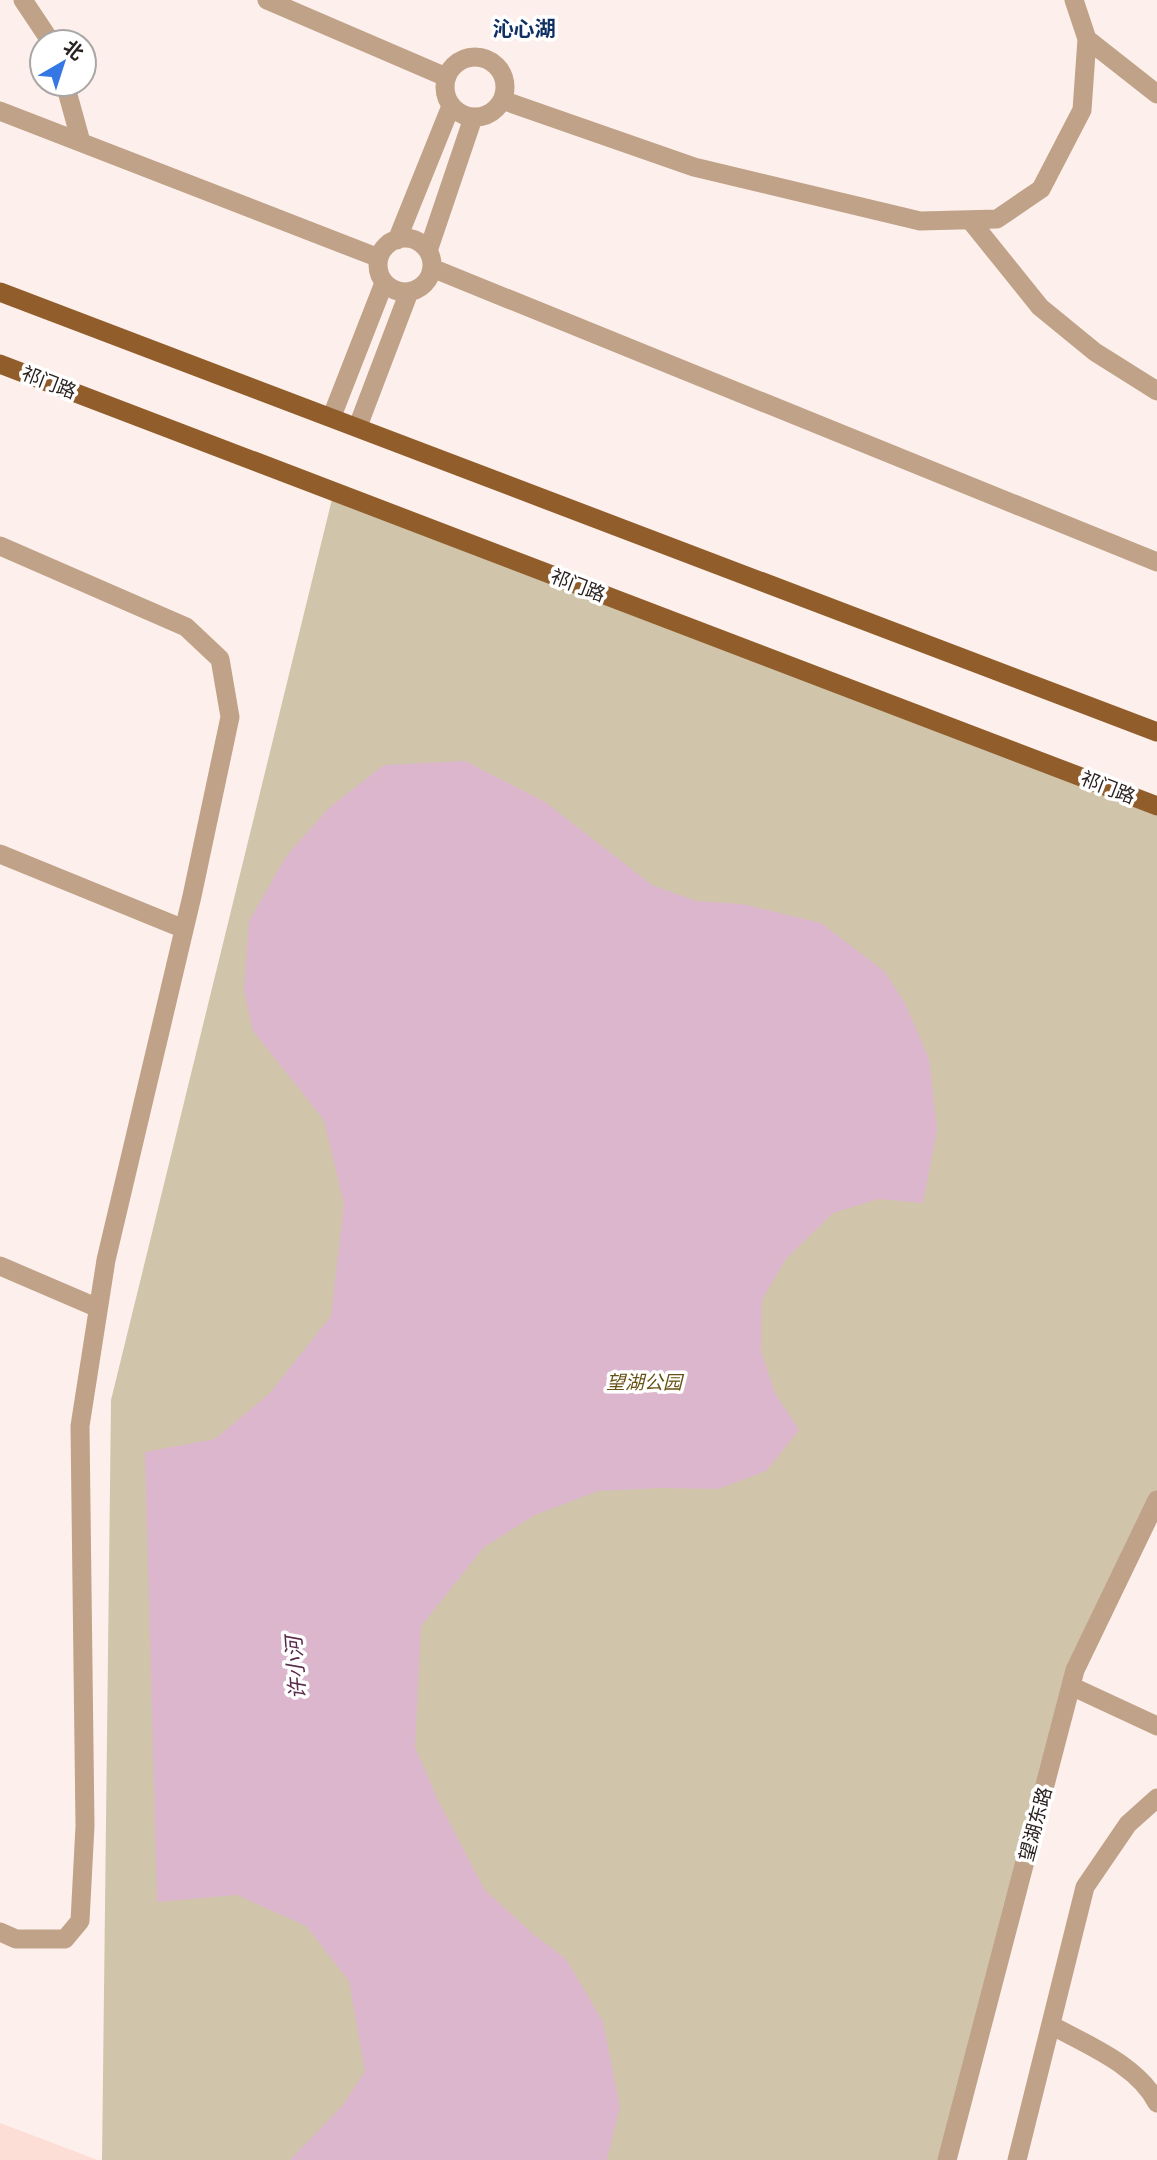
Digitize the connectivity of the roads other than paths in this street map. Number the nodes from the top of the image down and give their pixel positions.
1 (23, 0) edge
2 (267, 0) edge
3 (1074, 0) edge
4 (42, 28) edge
5 (1087, 39) junction
6 (446, 77) junction
7 (1157, 94) edge
8 (69, 98) edge
9 (502, 100) junction
10 (452, 106) junction
11 (0, 111) edge
12 (473, 118) junction
13 (81, 142) junction
14 (970, 220) junction
15 (397, 240) junction
16 (379, 258) junction
17 (430, 260) junction
18 (384, 283) junction
19 (0, 292) edge
20 (409, 292) junction
21 (0, 364) edge
22 (1157, 391) edge
23 (332, 416) junction
24 (358, 426) junction
25 (0, 546) edge
26 (1157, 562) edge
27 (1157, 732) edge
28 (1157, 806) edge
29 (0, 854) edge
30 (184, 929) junction
31 (0, 1266) edge
32 (98, 1308) junction
33 (1157, 1500) edge
34 (1071, 1686) junction
35 (1157, 1726) edge
36 (1157, 1798) edge
37 (0, 1932) edge
38 (1051, 2025) junction
39 (1157, 2103) edge
40 (947, 2160) edge
41 (1017, 2160) edge

1 - 4 street
2 - 6 street
3 - 5 street
5 - 7 street
5 - 14 street
6 - 9 street
6 - 10 street
8 - 13 street
9 - 12 street
9 - 14 street
10 - 12 street
10 - 15 street
11 - 13 street
12 - 17 street
13 - 16 street
14 - 22 street
15 - 16 street
15 - 17 street
16 - 18 street
17 - 20 street
17 - 26 street
18 - 20 street
18 - 23 street
19 - 23 main road
20 - 24 street
21 - 28 main road, 祁门路
23 - 24 main road
24 - 27 main road
25 - 30 street
29 - 30 street
30 - 32 street
31 - 32 street
32 - 37 street
33 - 34 street, 望湖东路
34 - 35 street
34 - 40 street, 望湖东路
36 - 38 street
38 - 39 street
38 - 41 street

